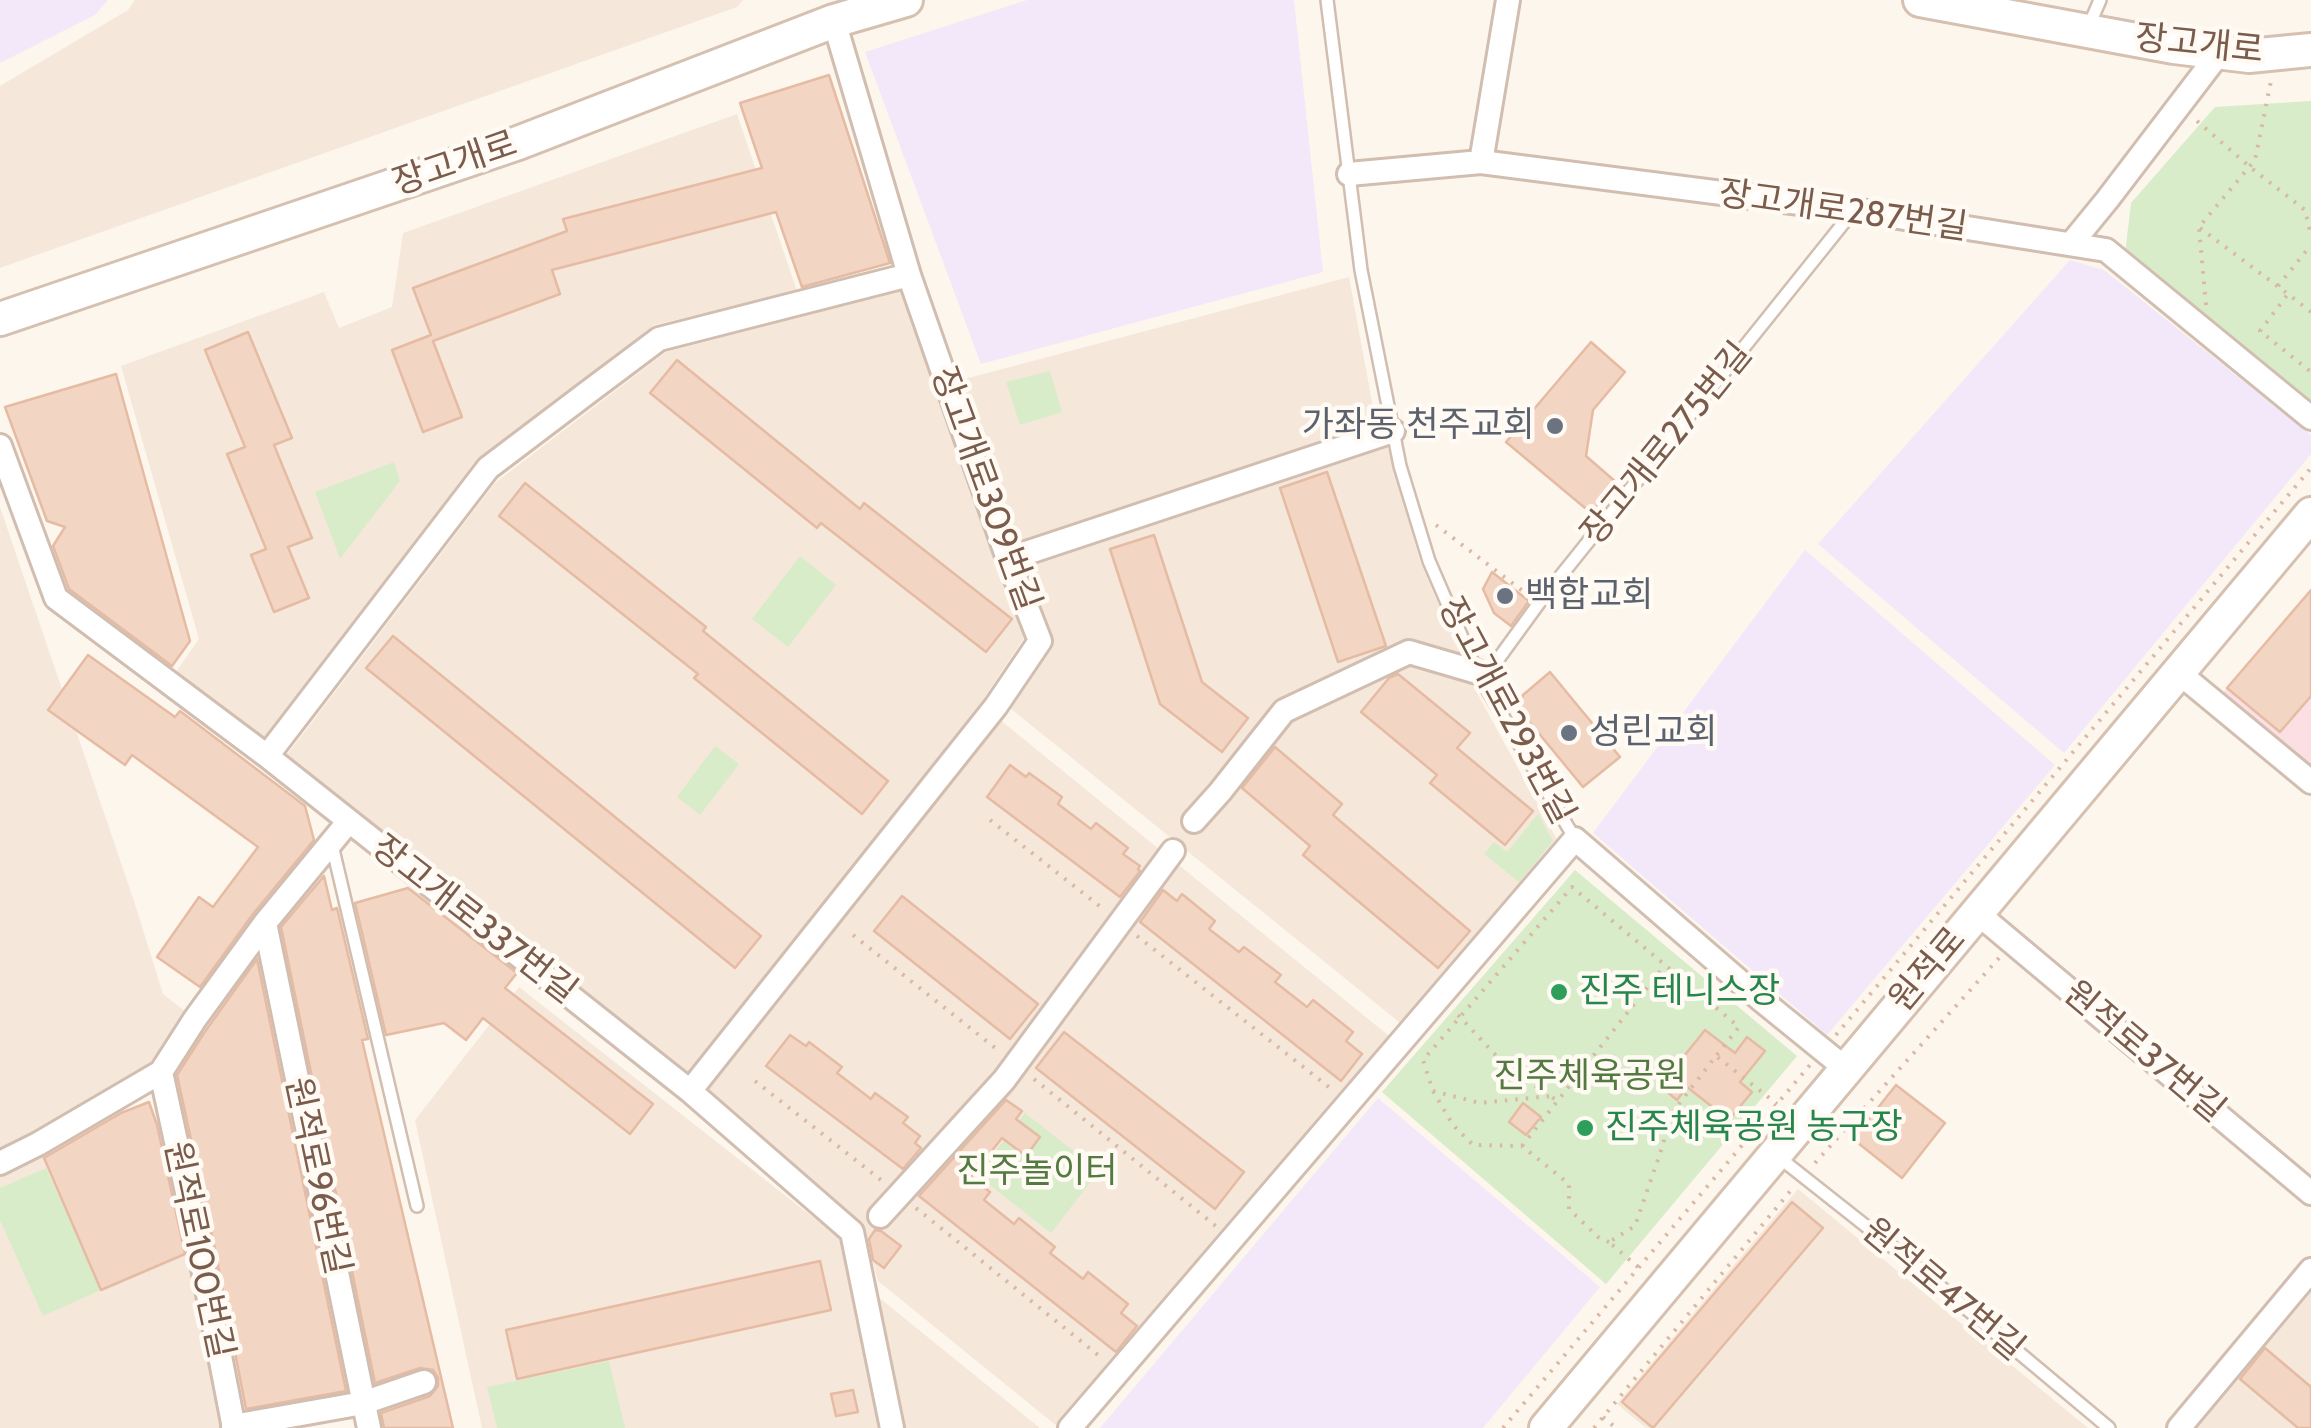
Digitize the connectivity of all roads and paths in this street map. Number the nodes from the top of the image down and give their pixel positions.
1 (906, 0) edge
2 (1328, 0) edge
3 (1508, 0) edge
4 (1920, 0) edge
5 (2100, 0) edge
6 (830, 11) edge
7 (2087, 31) junction
8 (2311, 50) edge
9 (2220, 52) junction
10 (2276, 54) junction
11 (2180, 106) junction
12 (1480, 162) junction
13 (2250, 166) junction
14 (1349, 174) junction
15 (1854, 210) junction
16 (2200, 227) junction
17 (2311, 235) edge
18 (2070, 244) junction
19 (2311, 245) edge
20 (909, 275) junction
21 (2278, 286) junction
22 (2288, 294) junction
23 (2311, 312) edge
24 (0, 319) edge
25 (2208, 334) junction
26 (2311, 372) edge
27 (2311, 418) edge
28 (1393, 431) junction
29 (0, 446) edge
30 (2311, 468) edge
31 (1412, 507) junction
32 (2311, 514) edge
33 (1008, 560) junction
34 (1539, 604) junction
35 (2178, 672) junction
36 (1480, 676) junction
37 (267, 756) junction
38 (2311, 782) edge
39 (990, 820) dead end
40 (349, 821) junction
41 (1194, 821) dead end
42 (1574, 840) junction
43 (332, 842) junction
44 (1173, 851) dead end
45 (1976, 912) junction
46 (265, 923) junction
47 (1120, 923) junction
48 (853, 935) dead end
49 (1666, 965) junction
50 (1460, 1017) junction
51 (1716, 1056) junction
52 (1834, 1059) junction
53 (160, 1072) junction
54 (1010, 1072) junction
55 (755, 1081) dead end
56 (690, 1091) junction
57 (1433, 1091) junction
58 (1550, 1096) junction
59 (1558, 1100) junction
60 (1350, 1104) junction
61 (1776, 1104) junction
62 (1638, 1110) dead end
63 (1668, 1118) junction
64 (1522, 1146) junction
65 (1774, 1153) junction
66 (0, 1163) edge
67 (2311, 1193) edge
68 (899, 1194) junction
69 (417, 1206) dead end
70 (880, 1216) dead end
71 (1232, 1239) junction
72 (1609, 1242) junction
73 (1638, 1268) junction
74 (2311, 1270) edge
75 (1119, 1371) junction
76 (424, 1382) dead end
77 (363, 1402) junction
78 (1603, 1417) dead end
79 (234, 1427) edge
80 (369, 1428) edge
81 (892, 1428) edge
82 (1070, 1428) edge
83 (1503, 1428) edge
84 (1546, 1428) edge
85 (1616, 1428) edge
86 (2109, 1428) edge
87 (2179, 1428) edge

1 - 6 street, 장고개로
2 - 14 lane, 장고개로293번길
3 - 12 street
4 - 7 street, 장고개로
5 - 7 lane, 장고개로
6 - 20 street, 장고개로309번길
6 - 24 street, 장고개로
7 - 9 street, 장고개로
8 - 10 street, 장고개로
9 - 10 street, 장고개로
9 - 11 street
10 - 13 path
11 - 13 path
11 - 18 street
12 - 14 street, 장고개로287번길
12 - 15 street, 장고개로287번길
13 - 16 path
13 - 17 path
14 - 28 lane, 장고개로293번길
15 - 18 street, 장고개로287번길
15 - 34 lane, 장고개로275번길
16 - 21 path
16 - 25 path
18 - 25 street, 장고개로287번길
19 - 21 path
20 - 33 street, 장고개로309번길
20 - 37 street
21 - 22 path
22 - 23 path
22 - 26 path
25 - 27 street, 장고개로287번길
28 - 31 lane, 장고개로293번길
28 - 33 street
29 - 37 street, 장고개로337번길
30 - 52 path
31 - 34 path
31 - 36 lane, 장고개로293번길
32 - 35 street, 원적로
33 - 56 street, 장고개로309번길
34 - 36 lane, 장고개로275번길
35 - 38 street
35 - 45 street, 원적로
36 - 41 street
36 - 42 lane, 장고개로293번길
37 - 40 street, 장고개로337번길
39 - 47 path
40 - 43 street
40 - 56 street, 장고개로337번길
42 - 52 street, 장고개로293번길
42 - 60 street
43 - 46 street
43 - 69 lane, 장고개로337번길
44 - 47 street
45 - 52 street, 원적로
45 - 67 street, 원적로37번길
46 - 53 street
46 - 77 street, 원적로96번길
47 - 54 street
47 - 60 path
48 - 54 path
49 - 50 path
49 - 51 path
49 - 59 path
50 - 57 path
50 - 58 path
51 - 61 path
51 - 63 path
52 - 61 path
52 - 65 street, 원적로
53 - 66 street
53 - 79 street, 원적로100번길
54 - 68 street
54 - 71 path
55 - 68 path
56 - 81 street, 장고개로337번길
57 - 58 path
57 - 64 path
58 - 59 path
59 - 64 path
60 - 71 street
61 - 73 path
62 - 63 path
63 - 72 path
64 - 72 path
65 - 84 street, 원적로
65 - 86 lane, 원적로47번길
68 - 70 street
68 - 75 path
71 - 75 street
72 - 73 path
73 - 83 path
74 - 87 street
75 - 82 street
76 - 77 street
77 - 79 street
77 - 80 street, 원적로96번길
78 - 85 path

